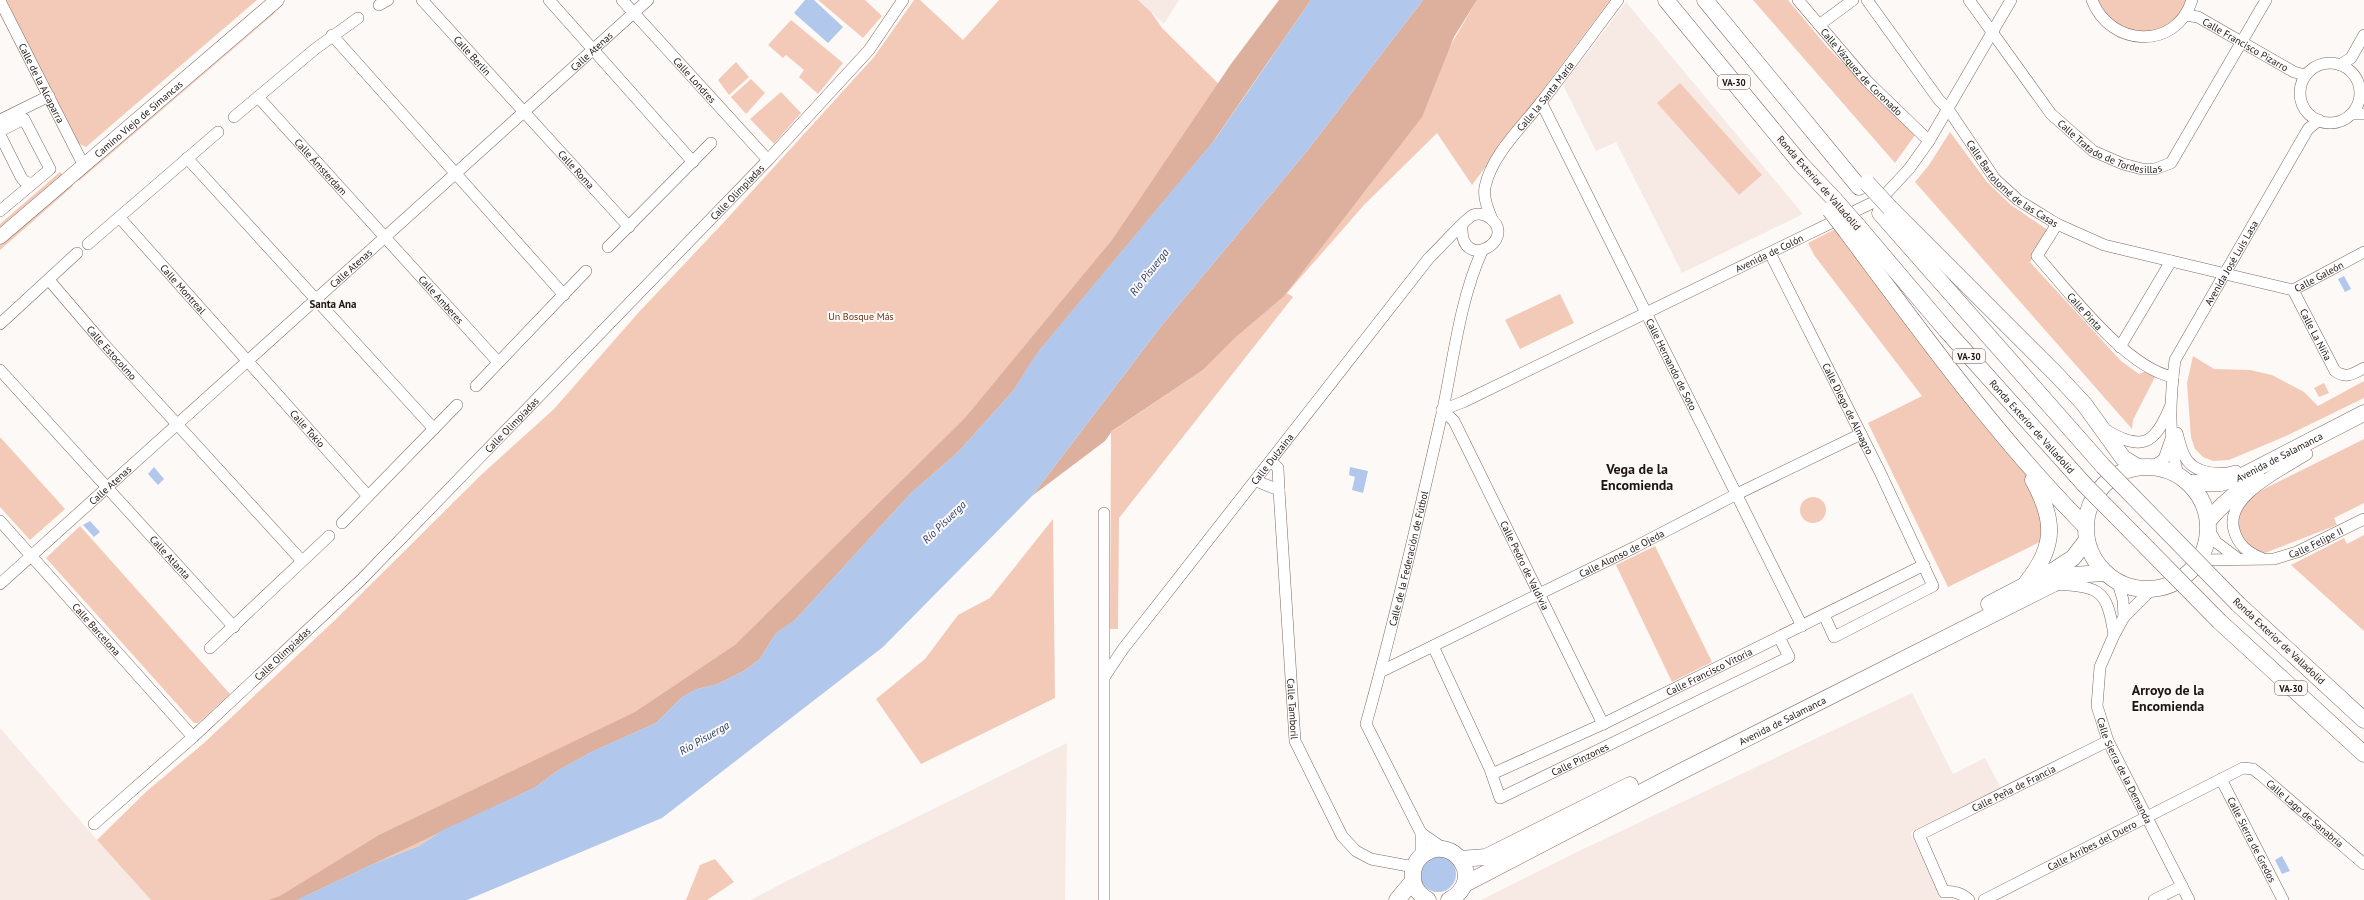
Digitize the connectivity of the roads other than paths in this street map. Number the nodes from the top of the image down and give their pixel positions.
1 (277, 0) edge
2 (422, 0) edge
3 (549, 0) edge
4 (622, 0) edge
5 (648, 0) edge
6 (903, 0) edge
7 (1618, 0) edge
8 (1666, 0) edge
9 (1705, 0) edge
10 (1798, 0) edge
11 (1853, 0) edge
12 (1867, 0) edge
13 (1969, 0) edge
14 (2011, 0) edge
15 (2092, 0) edge
16 (2266, 0) edge
17 (0, 1) edge
18 (2189, 7) edge
19 (633, 12) junction
20 (358, 18) dead end
21 (1819, 25) junction
22 (1993, 32) junction
23 (332, 35) junction
24 (2364, 35) edge
25 (2243, 41) junction
26 (591, 50) junction
27 (2351, 58) junction
28 (2340, 65) junction
29 (2351, 72) junction
30 (2303, 79) junction
31 (49, 96) junction
32 (258, 97) junction
33 (1541, 102) junction
34 (1948, 109) junction
35 (2362, 110) edge
36 (523, 111) junction
37 (2308, 114) junction
38 (234, 118) dead end
39 (0, 120) edge
40 (2319, 120) junction
41 (2308, 129) junction
42 (0, 131) edge
43 (218, 132) dead end
44 (0, 135) edge
45 (1929, 141) junction
46 (711, 143) dead end
47 (187, 158) junction
48 (768, 160) junction
49 (694, 162) junction
50 (83, 164) junction
51 (454, 174) junction
52 (32, 184) junction
53 (1485, 198) junction
54 (1885, 210) junction
55 (0, 211) edge
56 (1475, 214) junction
57 (120, 218) junction
58 (1492, 219) junction
59 (2057, 224) junction
60 (1462, 226) junction
61 (629, 227) junction
62 (1852, 228) junction
63 (385, 236) junction
64 (0, 237) edge
65 (88, 244) dead end
66 (1442, 245) junction
67 (1468, 246) junction
68 (608, 248) dead end
69 (1482, 251) junction
70 (2364, 252) edge
71 (77, 253) dead end
72 (1770, 253) junction
73 (2171, 261) junction
74 (586, 271) dead end
75 (1473, 272) junction
76 (2225, 272) junction
77 (49, 280) junction
78 (2293, 290) junction
79 (564, 295) junction
80 (316, 299) junction
81 (1645, 312) junction
82 (0, 324) edge
83 (2120, 347) junction
84 (247, 361) junction
85 (498, 362) junction
86 (2364, 368) edge
87 (0, 370) edge
88 (2173, 377) junction
89 (476, 386) dead end
90 (457, 405) dead end
91 (2172, 408) junction
92 (1442, 410) junction
93 (2364, 413) edge
94 (178, 423) junction
95 (2364, 425) edge
96 (2103, 428) junction
97 (434, 429) junction
98 (2173, 432) junction
99 (1862, 434) junction
100 (2305, 449) junction
101 (2021, 457) junction
102 (1271, 461) junction
103 (2145, 467) junction
104 (2183, 479) junction
105 (1256, 481) junction
106 (108, 486) junction
107 (1279, 490) junction
108 (1735, 495) junction
109 (368, 496) junction
110 (1104, 513) dead end
111 (2364, 519) edge
112 (0, 521) edge
113 (342, 524) dead end
114 (2209, 525) junction
115 (2086, 533) junction
116 (329, 536) dead end
117 (31, 556) junction
118 (2237, 558) junction
119 (302, 560) junction
120 (2201, 560) junction
121 (2265, 560) junction
122 (1924, 565) junction
123 (2104, 573) junction
124 (2118, 583) junction
125 (0, 584) edge
126 (2054, 584) junction
127 (2024, 586) junction
128 (2151, 590) junction
129 (1538, 594) junction
130 (1824, 615) junction
131 (2124, 617) junction
132 (1802, 626) junction
133 (234, 627) junction
134 (2114, 635) junction
135 (1780, 637) junction
136 (1433, 646) junction
137 (210, 648) dead end
138 (1380, 672) junction
139 (1105, 676) junction
140 (2364, 720) edge
141 (1602, 724) junction
142 (193, 737) junction
143 (2108, 741) junction
144 (2364, 754) edge
145 (2243, 768) joint
146 (1492, 774) junction
147 (2221, 779) junction
148 (2147, 817) junction
149 (94, 824) dead end
150 (1421, 833) junction
151 (1444, 849) junction
152 (1460, 859) junction
153 (2364, 864) edge
154 (1416, 868) junction
155 (1465, 884) junction
156 (2182, 886) junction
157 (2000, 896) edge
158 (1104, 900) edge
159 (1398, 900) edge
160 (1428, 900) edge
161 (1449, 900) edge
162 (1969, 900) edge
163 (1984, 900) edge
164 (2154, 900) edge
165 (2189, 900) edge
166 (2283, 900) edge

1 - 50 main road, Camino Viejo de Simancas
2 - 36 street, Calle Berlín
3 - 26 street
4 - 19 street, Calle Londres
5 - 19 street, Calle Atenas
6 - 48 street, Calle Olimpiadas
7 - 33 street, Calle la Santa María
8 - 62 highway, Ronda Exterior de Valladolid / VA-30, bridge
9 - 54 highway, Ronda Exterior de Valladolid / VA-30
10 - 21 street, Calle Vázquez de Coronado
11 - 21 street
12 - 34 street, Calle Bartolomé de las Casas
13 - 22 street, Calle Tratado de Tordesillas
14 - 22 street, Avenida de Colón
15 - 18 street
16 - 25 street, Calle Tratado de Tordesillas
17 - 31 street, Calle de la Alcaparra
18 - 25 street, Calle Francisco Pizarro
19 - 26 street, Calle Atenas
19 - 48 street, Calle Londres
20 - 23 street
21 - 45 street, Calle Vázquez de Coronado
22 - 25 street, Calle Tratado de Tordesillas
22 - 34 street, Avenida de Colón
23 - 32 street
23 - 51 street
24 - 27 street
25 - 30 street, Calle Francisco Pizarro
26 - 36 street, Calle Atenas
26 - 49 street
27 - 28 street
27 - 29 street
28 - 29 street
28 - 30 street
29 - 35 street
30 - 37 street
31 - 39 street
31 - 50 street, Calle de la Alcaparra
32 - 38 street
32 - 63 street, Calle Ámsterdam
33 - 53 street, Calle la Santa María
33 - 81 street, Calle Hernando de Soto
34 - 45 street, Avenida de Colón
34 - 59 street, Calle Bartolomé de las Casas
35 - 40 street
36 - 51 street, Calle Atenas
36 - 61 street, Calle Roma
37 - 40 street
37 - 41 street
40 - 41 street, Avenida José Luis Lasa
41 - 76 street, Avenida José Luis Lasa
42 - 52 street
43 - 47 street
44 - 52 street
45 - 72 street, Avenida de Colón
46 - 49 street
47 - 57 street
47 - 80 street
48 - 142 street, Calle Olimpiadas
49 - 61 street
50 - 64 main road, Camino Viejo de Simancas
51 - 63 street, Calle Atenas
51 - 79 street
52 - 55 street
53 - 56 street, Calle la Santa María
53 - 58 street, Calle la Santa María
54 - 96 highway
54 - 140 highway, Ronda Exterior de Valladolid / VA-30, bridge
56 - 58 street
56 - 60 street
57 - 65 street
57 - 84 street, Calle Montreal
58 - 69 street
59 - 73 street, Calle Bartolomé de las Casas
59 - 83 street, Calle Pinta
60 - 66 street, Calle Dulzaina
60 - 67 street
61 - 68 street
62 - 101 highway
62 - 144 highway, Ronda Exterior de Valladolid / VA-30, bridge
63 - 80 street, Calle Atenas
63 - 85 street, Calle Amberes
66 - 67 street
66 - 102 street, Calle Dulzaina
67 - 69 street
67 - 75 street, Calle de la Federación de Fútbol
69 - 75 street, Calle de la Federación de Fútbol
70 - 78 street, Calle Galeón
71 - 77 street
72 - 81 street, Avenida de Colón
72 - 99 street, Calle Diego de Almagro
73 - 76 street, Calle Bartolomé de las Casas
73 - 83 street
74 - 79 street
75 - 92 street, Calle de la Federación de Fútbol
76 - 78 street, Calle Galeón
76 - 88 street, Avenida José Luis Lasa
77 - 82 street
77 - 94 street, Calle Estocolmo
78 - 86 street, Calle La Niña
79 - 85 street
80 - 84 street, Calle Atenas
80 - 97 street
81 - 92 street, Avenida de Colón
81 - 108 street, Calle Hernando de Soto
83 - 88 street, Calle Pinta
84 - 94 street, Calle Atenas
84 - 109 street, Calle Tokio
85 - 89 street
87 - 106 street
88 - 91 street, Avenida José Luis Lasa
90 - 97 street
91 - 96 street, Avenida José Luis Lasa
91 - 98 street, Avenida José Luis Lasa
91 - 100 street, Avenida José Luis Lasa
92 - 129 street, Calle Pedro de Valdivia
92 - 138 street, Calle de la Federación de Fútbol
93 - 100 highway, Avenida de Salamanca
94 - 106 street, Calle Atenas
94 - 119 street
95 - 100 highway, Avenida de Salamanca
96 - 103 highway
97 - 109 street
98 - 103 street, Avenida José Luis Lasa
98 - 104 street, Avenida José Luis Lasa
99 - 108 street, Calle Alonso de Ojeda
99 - 122 street, Calle Diego de Almagro
100 - 104 highway, Avenida de Salamanca
100 - 114 highway, Avenida de Salamanca
100 - 121 street, Avenida de Salamanca
101 - 115 highway
101 - 127 highway
102 - 105 street, Calle Dulzaina
102 - 107 street, Calle Tamboril
103 - 104 highway
103 - 115 highway
104 - 114 highway
105 - 107 street
105 - 139 street, Calle Dulzaina
106 - 117 street, Calle Atenas
106 - 133 street, Calle Atlanta
107 - 154 street, Calle Tamboril
108 - 129 street, Calle Alonso de Ojeda
108 - 132 street, Calle Hernando de Soto
109 - 113 street
110 - 139 street
111 - 121 street, Calle Felipe II
112 - 117 street, Calle Barcelona
114 - 118 street
114 - 120 highway
115 - 123 highway
115 - 127 highway, Avenida de Salamanca
116 - 119 street
117 - 125 street, Calle Atenas
117 - 142 street, Calle Barcelona
118 - 120 street, Calle Felipe II
118 - 121 street, Calle Felipe II
119 - 133 street
120 - 128 highway
122 - 130 street, Calle Francisco Vitoria
122 - 130 street, Calle Diego de Almagro
123 - 124 highway
123 - 126 highway, Avenida de Salamanca
124 - 128 highway
124 - 131 street
126 - 134 street
126 - 155 highway, Avenida de Salamanca
127 - 152 highway, Avenida de Salamanca
128 - 131 street, Calle Sierra de la Demanda
129 - 136 street, Calle Alonso de Ojeda
129 - 141 street, Calle Pedro de Valdivia
130 - 132 street, Calle Francisco Vitoria
131 - 134 street, Calle Sierra de la Demanda
132 - 135 street, Calle Francisco Vitoria
133 - 137 street
134 - 143 street, Calle Sierra de la Demanda
135 - 141 street, Calle Francisco Vitoria
135 - 146 street, Calle Pinzones
136 - 138 street, Calle Alonso de Ojeda
136 - 146 street, Calle Pinzones
138 - 150 street, Calle de la Federación de Fútbol
139 - 158 street
141 - 146 street, Calle Francisco Vitoria
142 - 149 street, Calle Olimpiadas
143 - 148 street, Calle Sierra de la Demanda
143 - 162 street, Calle Peña de Francia
145 - 147 street, Calle Arribes del Duero
145 - 153 street, Calle Lago de Sanabria
147 - 148 street, Calle Arribes del Duero
147 - 166 street, Calle Sierra de Gredos
148 - 156 street, Calle Sierra de la Demanda
148 - 157 street, Calle Arribes del Duero
150 - 151 street, Calle de la Federación de Fútbol
150 - 154 street, Calle de la Federación de Fútbol
151 - 152 highway
151 - 154 highway
152 - 155 highway
154 - 159 highway
154 - 160 highway
155 - 161 highway
156 - 164 street
156 - 165 street, Calle Sierra de la Demanda
157 - 163 street, Calle Arribes del Duero

